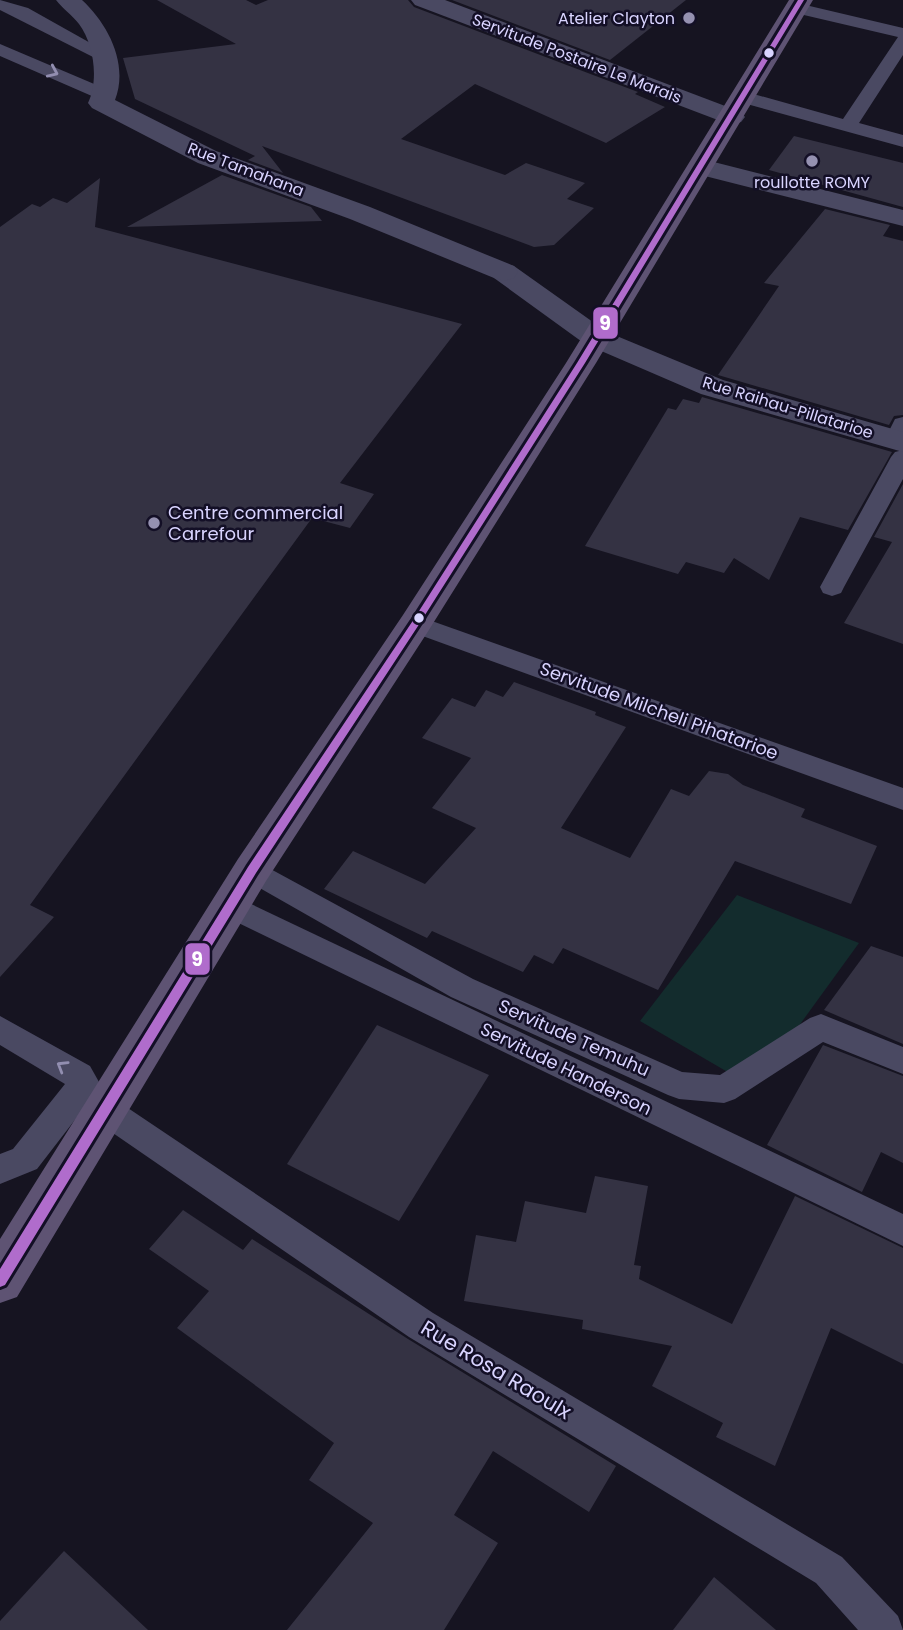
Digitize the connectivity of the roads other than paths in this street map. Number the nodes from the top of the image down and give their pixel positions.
1 (68, 0) edge
2 (423, 0) edge
3 (0, 4) edge
4 (799, 4) edge
5 (903, 33) edge
6 (903, 41) edge
7 (0, 49) edge
8 (101, 54) junction
9 (107, 96) junction
10 (738, 107) junction
11 (848, 126) junction
12 (903, 141) edge
13 (702, 167) junction
14 (903, 218) edge
15 (503, 272) joint
16 (603, 327) junction
17 (901, 440) edge
18 (832, 587) dead end
19 (415, 624) junction
20 (903, 799) edge
21 (252, 870) junction
22 (229, 906) junction
23 (0, 1029) edge
24 (903, 1061) edge
25 (105, 1111) junction
26 (44, 1134) junction
27 (76, 1156) junction
28 (0, 1169) edge
29 (903, 1231) edge
30 (0, 1281) edge
31 (884, 1630) edge

1 - 8 street
2 - 10 street, Servitude Postaire Le Marais
3 - 8 lane
4 - 5 lane
4 - 10 main road
6 - 11 lane
7 -> 9 lane
8 - 9 street
9 - 15 street, Rue Tamahana
10 - 11 lane
10 - 13 main road
11 - 12 lane
13 - 14 street
13 - 16 main road
15 - 16 street, Rue Raihau-Pillatarioe
16 - 17 street, Rue Raihau-Pillatarioe
16 - 19 main road
17 - 18 lane
19 - 20 lane, Servitude Milcheli Pihatarioe
19 - 21 main road
21 - 22 main road
21 - 24 lane, Servitude Temuhu
22 - 25 main road
22 - 29 lane, Servitude Handerson
26 -> 23 lane
25 - 27 main road
25 - 31 lane, Rue Rosa Raoulx
26 - 27 lane
26 - 28 lane
27 - 30 main road

